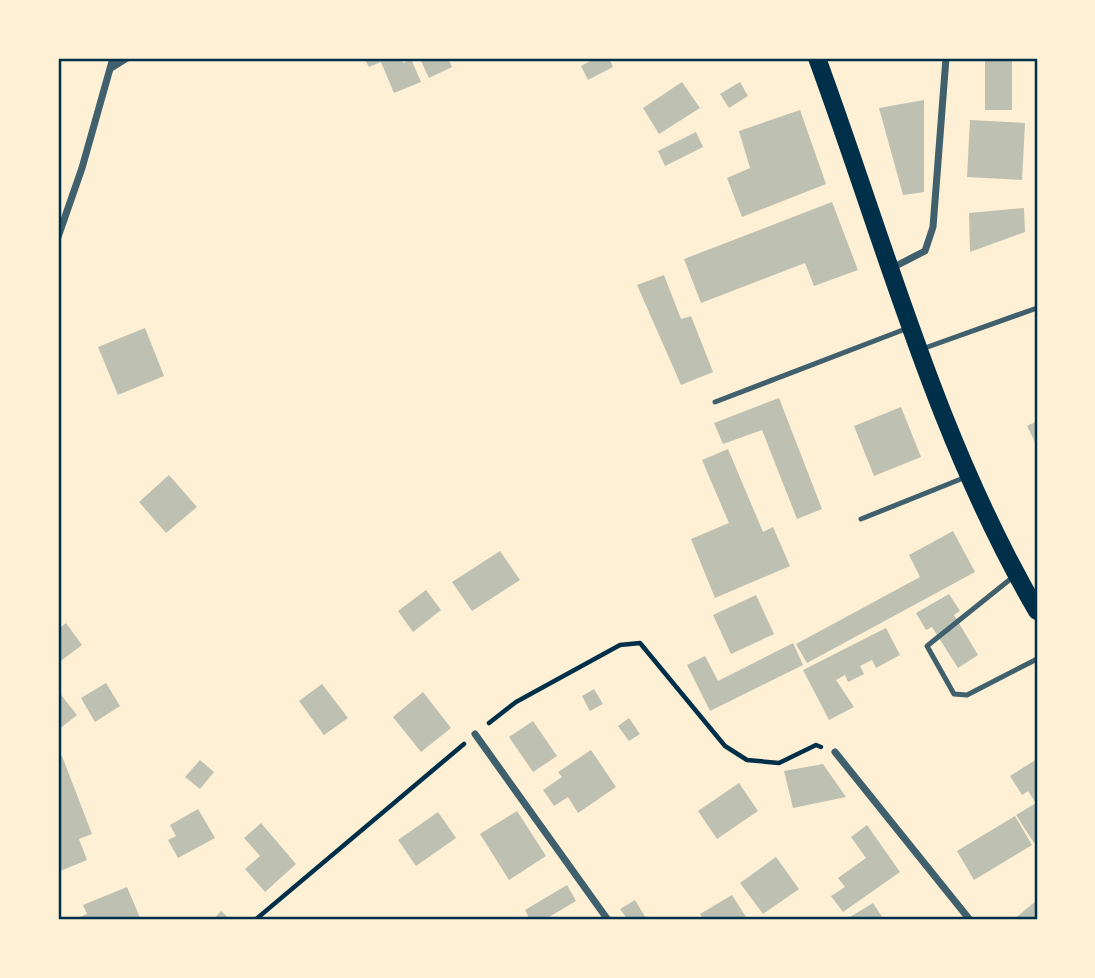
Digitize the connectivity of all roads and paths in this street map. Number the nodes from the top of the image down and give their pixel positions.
1 (113, 58) edge
2 (128, 58) edge
3 (817, 58) edge
4 (946, 58) edge
5 (111, 68) junction
6 (58, 237) edge
7 (892, 269) junction
8 (1037, 308) edge
9 (911, 327) junction
10 (920, 350) junction
11 (715, 402) dead end
12 (969, 476) junction
13 (861, 519) dead end
14 (1016, 575) junction
15 (1037, 611) edge
16 (1037, 659) edge
17 (475, 734) junction
18 (835, 752) joint
19 (255, 920) edge
20 (608, 920) edge
21 (970, 920) edge

1 - 5 street
2 - 5 street
3 - 7 main road
4 - 7 street
5 - 6 street
7 - 9 main road
8 - 10 lane
9 - 10 main road
9 - 11 lane
10 - 12 main road
12 - 13 lane
12 - 14 main road
14 - 15 main road
14 - 16 lane
17 - 18 path
17 - 19 path
17 - 20 street
18 - 21 street

